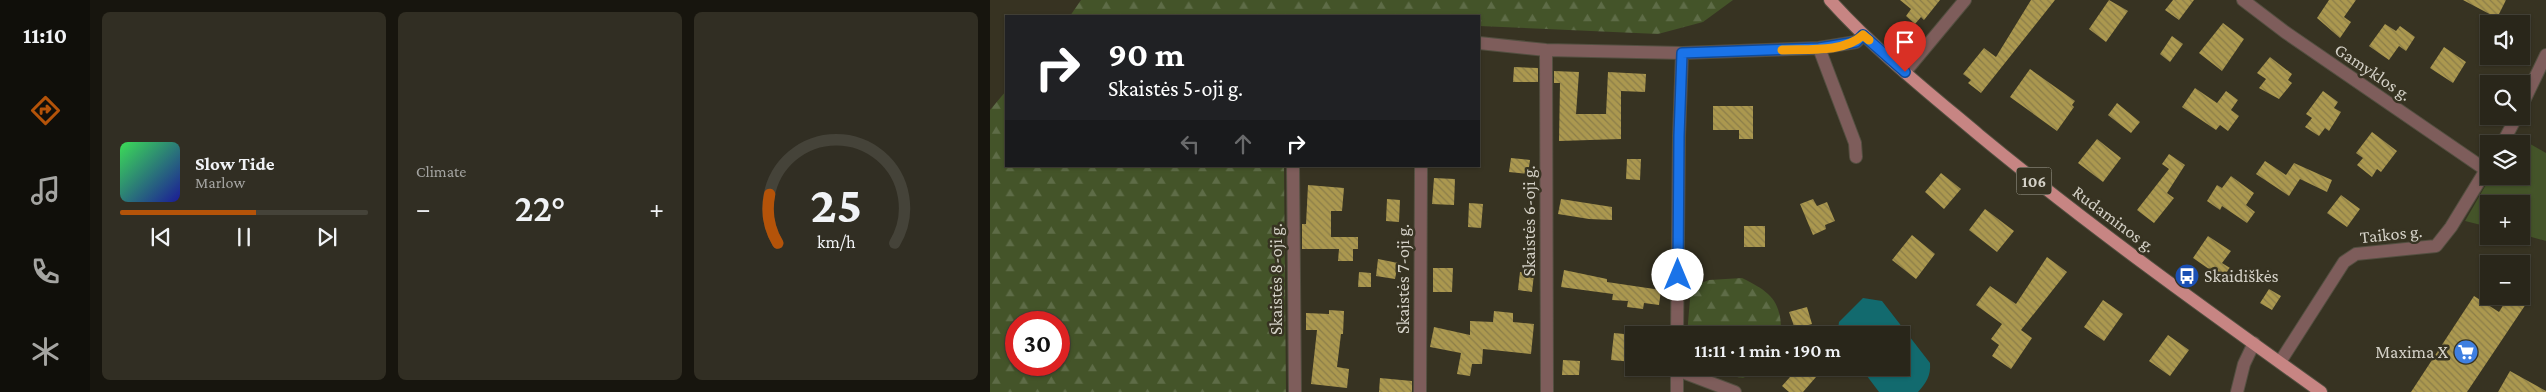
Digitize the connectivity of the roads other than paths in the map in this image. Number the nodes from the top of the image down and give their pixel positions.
1 (1830, 0) edge
2 (1965, 0) edge
3 (2243, 0) edge
4 (1863, 35) junction
5 (1480, 43) edge
6 (1819, 48) junction
7 (1546, 50) junction
8 (1682, 53) junction
9 (2546, 55) edge
10 (1905, 72) junction
11 (2530, 88) edge
12 (1856, 158) dead end
13 (2480, 163) edge
14 (1293, 167) edge
15 (1421, 167) edge
16 (2480, 179) edge
17 (1678, 326) edge
18 (2254, 343) junction
19 (2280, 362) junction
20 (1677, 376) edge
21 (1695, 376) edge
22 (1295, 392) edge
23 (1420, 392) edge
24 (1548, 392) edge
25 (1677, 392) edge
26 (1735, 392) edge
27 (2237, 392) edge
28 (2321, 392) edge

1 - 4 main road, Rudaminos g. / 106
2 - 10 street
3 - 13 street, Gamyklos g.
4 - 6 street
4 - 10 main road, Rudaminos g. / 106
5 - 7 street
6 - 8 street
6 - 12 street
7 - 8 street
7 - 24 street, Skaistės 6-oji g.
8 - 17 street
9 - 11 street
10 - 18 main road, Rudaminos g. / 106
14 - 22 street, Skaistės 8-oji g.
15 - 23 street, Skaistės 7-oji g.
16 - 19 street, Taikos g.
18 - 19 main road, Rudaminos g. / 106
18 - 27 street
19 - 28 main road, Rudaminos g. / 106
20 - 25 street
21 - 26 street

